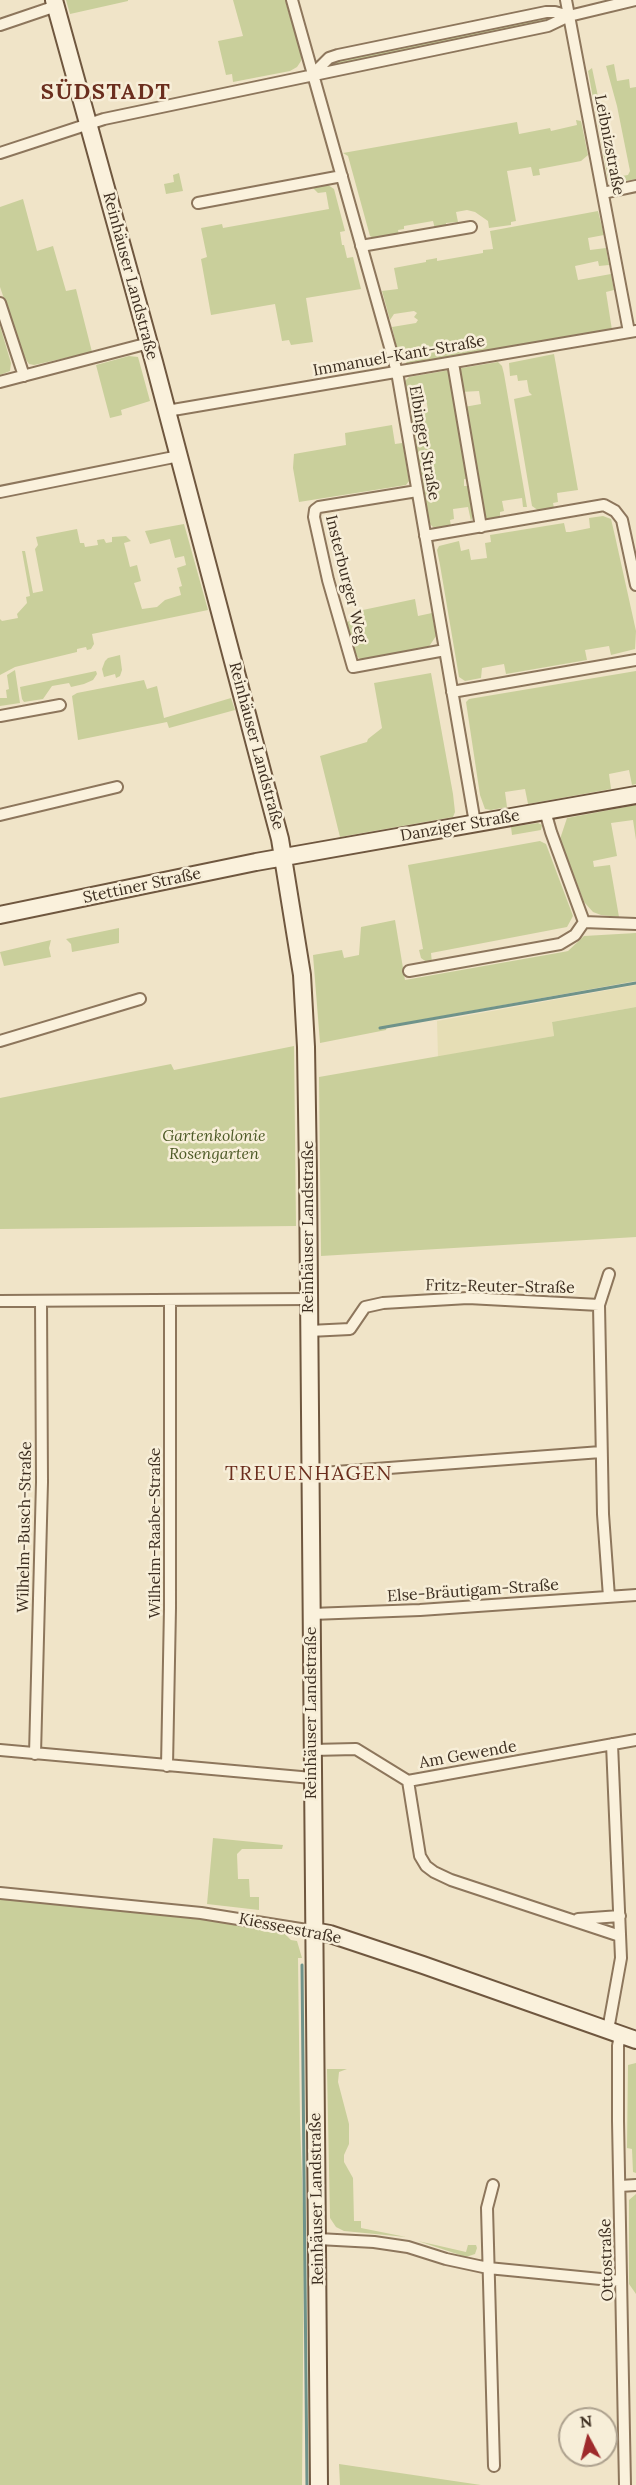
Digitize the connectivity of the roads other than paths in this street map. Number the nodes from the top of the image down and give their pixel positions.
1 (292, 0) edge
2 (566, 0) edge
3 (635, 0) edge
4 (55, 3) edge
5 (569, 16) junction
6 (0, 26) edge
7 (313, 74) junction
8 (88, 124) junction
9 (0, 153) edge
10 (342, 176) junction
11 (636, 186) edge
12 (603, 193) junction
13 (198, 203) dead end
14 (471, 227) dead end
15 (361, 246) junction
16 (0, 303) edge
17 (633, 331) edge
18 (149, 344) junction
19 (453, 363) junction
20 (397, 372) junction
21 (24, 376) junction
22 (0, 382) edge
23 (167, 411) junction
24 (179, 456) junction
25 (417, 490) junction
26 (0, 492) edge
27 (481, 527) junction
28 (425, 536) junction
29 (636, 585) edge
30 (445, 650) junction
31 (636, 660) edge
32 (452, 692) junction
33 (60, 705) dead end
34 (0, 716) edge
35 (117, 787) dead end
36 (636, 795) edge
37 (545, 811) junction
38 (0, 815) edge
39 (475, 823) junction
40 (284, 857) junction
41 (0, 915) edge
42 (584, 921) junction
43 (636, 924) edge
44 (409, 971) dead end
45 (140, 999) dead end
46 (0, 1041) edge
47 (609, 1274) dead end
48 (308, 1299) junction
49 (170, 1300) junction
50 (0, 1301) edge
51 (41, 1301) junction
52 (599, 1305) junction
53 (309, 1331) junction
54 (601, 1452) junction
55 (309, 1474) junction
56 (636, 1596) edge
57 (609, 1598) junction
58 (311, 1614) junction
59 (636, 1740) edge
60 (612, 1744) junction
61 (0, 1750) edge
62 (312, 1750) junction
63 (35, 1754) junction
64 (167, 1766) junction
65 (312, 1778) junction
66 (408, 1781) junction
67 (0, 1893) edge
68 (620, 1916) junction
69 (571, 1920) junction
70 (314, 1931) junction
71 (620, 1936) junction
72 (621, 2035) edge
73 (493, 2185) dead end
74 (636, 2185) edge
75 (620, 2186) junction
76 (318, 2239) junction
77 (488, 2268) junction
78 (621, 2281) junction
79 (494, 2466) dead end
80 (319, 2485) edge
81 (625, 2485) edge

1 - 7 street, Elbinger Straße
2 - 5 street, Leibnizstraße
3 - 5 street
4 - 6 street
4 - 8 main road, Reinhäuser Landstraße
5 - 7 street
5 - 12 street, Leibnizstraße
7 - 8 street
7 - 10 street, Elbinger Straße
8 - 9 street
8 - 18 main road, Reinhäuser Landstraße
10 - 13 street
10 - 15 street, Elbinger Straße
11 - 12 street
12 - 17 street, Leibnizstraße
14 - 15 street
15 - 20 street, Elbinger Straße
16 - 21 street
17 - 19 street, Immanuel-Kant-Straße
18 - 21 street
18 - 23 main road, Reinhäuser Landstraße
19 - 20 street, Immanuel-Kant-Straße
19 - 27 street
20 - 23 street, Immanuel-Kant-Straße
20 - 25 street, Elbinger Straße
21 - 22 street
23 - 24 main road, Reinhäuser Landstraße
24 - 26 street
24 - 40 main road, Reinhäuser Landstraße
25 - 28 street, Elbinger Straße
25 - 30 street, Insterburger Weg
27 - 28 street
27 - 29 street
28 - 30 street, Elbinger Straße
30 - 32 street, Elbinger Straße
31 - 32 street
32 - 39 street, Elbinger Straße
33 - 34 street
35 - 38 street
36 - 37 main road, Danziger Straße
37 - 39 main road, Danziger Straße
37 - 42 street
39 - 40 main road, Danziger Straße
40 - 41 main road, Stettiner Straße
40 - 48 main road, Reinhäuser Landstraße
42 - 43 street
42 - 44 street
45 - 46 street
47 - 52 street
48 - 49 street
48 - 53 main road, Reinhäuser Landstraße
49 - 51 street
49 - 64 street, Wilhelm-Raabe-Straße
50 - 51 street
51 - 63 street, Wilhelm-Busch-Straße
52 - 53 street, Fritz-Reuter-Straße
52 - 54 street
53 - 55 main road, Reinhäuser Landstraße
54 - 55 street
54 - 57 street
55 - 58 main road, Reinhäuser Landstraße
56 - 57 street, Else-Bräutigam-Straße
57 - 58 street, Else-Bräutigam-Straße
58 - 62 main road, Reinhäuser Landstraße
59 - 60 street, Am Gewende
60 - 66 street, Am Gewende
60 - 68 street, Ottostraße
61 - 63 street
62 - 65 main road, Reinhäuser Landstraße
62 - 66 street, Am Gewende
63 - 64 street
64 - 65 street
65 - 70 main road, Reinhäuser Landstraße
66 - 69 street
67 - 70 street, Kiesseestraße
68 - 69 street
68 - 71 street, Ottostraße
69 - 71 street
70 - 72 main road, Kiesseestraße
70 - 76 main road, Reinhäuser Landstraße
71 - 72 street, Ottostraße
72 - 75 street, Ottostraße
73 - 77 street
74 - 75 street
75 - 78 street, Ottostraße
76 - 77 street
76 - 80 main road, Reinhäuser Landstraße
77 - 78 street
77 - 79 street
78 - 81 street, Ottostraße

